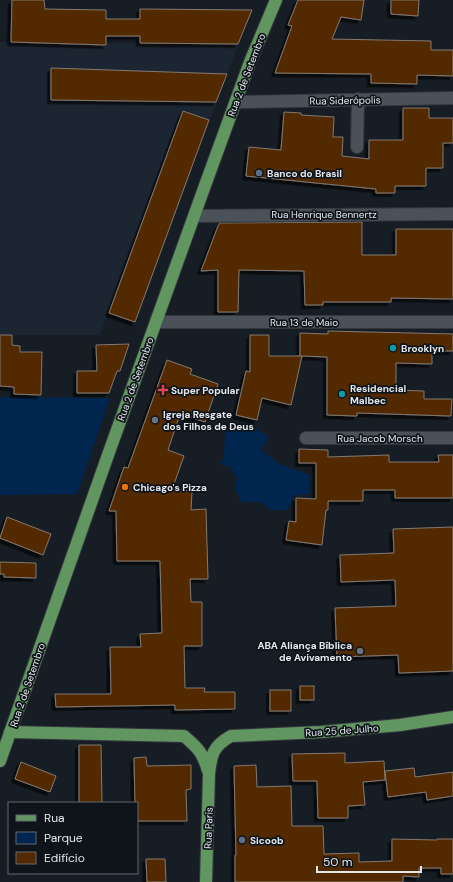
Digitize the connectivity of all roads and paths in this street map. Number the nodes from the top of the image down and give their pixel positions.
1 (276, 0) edge
2 (453, 98) edge
3 (358, 99) junction
4 (236, 102) junction
5 (357, 147) dead end
6 (453, 214) edge
7 (194, 216) junction
8 (156, 322) junction
9 (453, 322) edge
10 (306, 438) dead end
11 (453, 438) edge
12 (453, 717) edge
13 (10, 732) junction
14 (231, 736) joint
15 (0, 761) edge
16 (209, 774) junction
17 (206, 882) edge

1 - 4 main road, Rua 2 de Setembro
2 - 3 street, Rua Siderópolis
3 - 4 street, Rua Siderópolis
3 - 5 street
4 - 7 main road, Rua 2 de Setembro
6 - 7 street, Rua Henrique Bennertz
7 - 8 main road, Rua 2 de Setembro
8 - 9 street, Rua 13 de Maio
8 - 13 main road, Rua 2 de Setembro
10 - 11 street, Rua Jacob Morsch
12 - 14 main road, Rua 25 de Julho
13 - 15 main road, Rua 2 de Setembro
13 - 16 main road, Rua Paris
14 - 16 main road, Rua Paris
16 - 17 main road, Rua Paris

